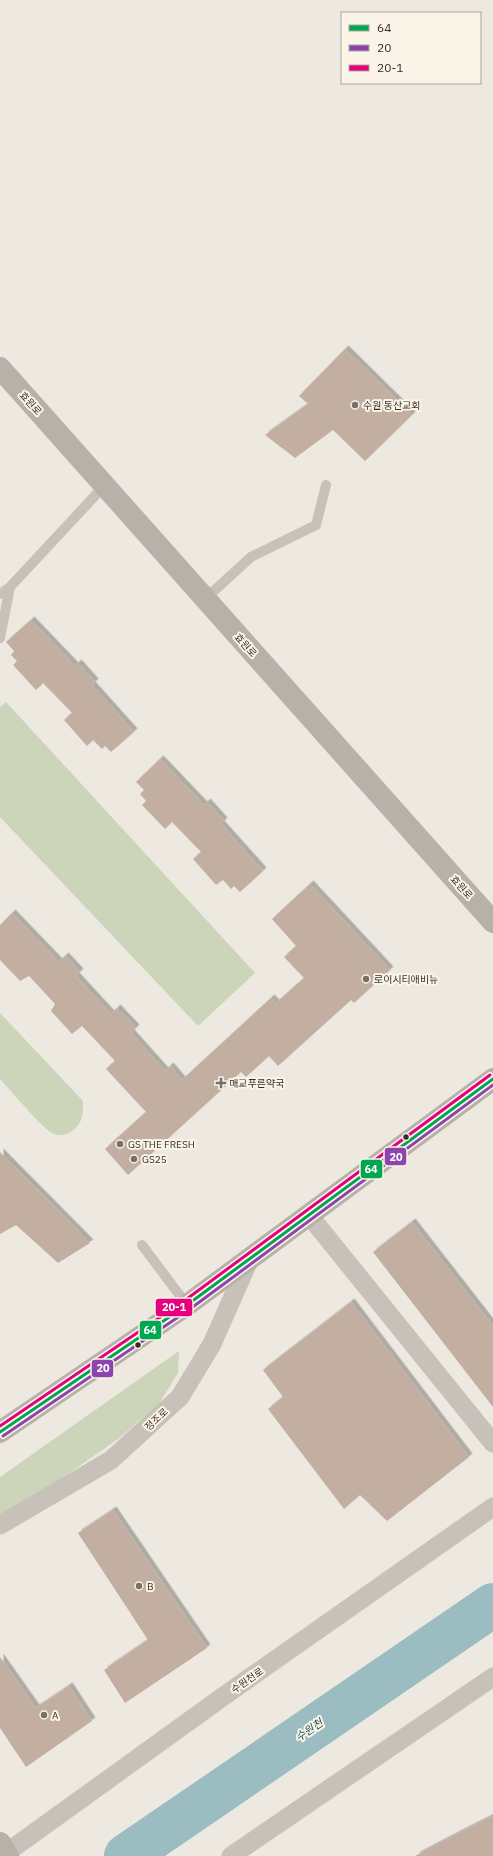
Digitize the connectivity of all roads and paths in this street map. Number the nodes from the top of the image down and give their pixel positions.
1 (0, 368) edge
2 (105, 485) junction
3 (326, 485) dead end
4 (10, 587) junction
5 (0, 594) edge
6 (205, 598) junction
7 (0, 638) edge
8 (493, 922) edge
9 (493, 1079) edge
10 (308, 1214) junction
11 (142, 1245) dead end
12 (250, 1258) junction
13 (187, 1305) junction
14 (0, 1432) edge
15 (493, 1443) edge
16 (493, 1507) edge
17 (0, 1525) edge
18 (493, 1677) edge
19 (4, 1852) edge
20 (231, 1856) edge

1 - 2 street, 효원로
2 - 4 lane
2 - 6 street, 효원로
3 - 6 lane
4 - 5 lane
4 - 7 lane
6 - 8 street, 효원로
9 - 10 street, 정조로
10 - 12 street, 정조로
10 - 15 street
11 - 13 lane
12 - 13 street, 정조로
12 - 17 street, 정조로
13 - 14 street, 정조로
16 - 19 street, 수원천로
18 - 20 street

